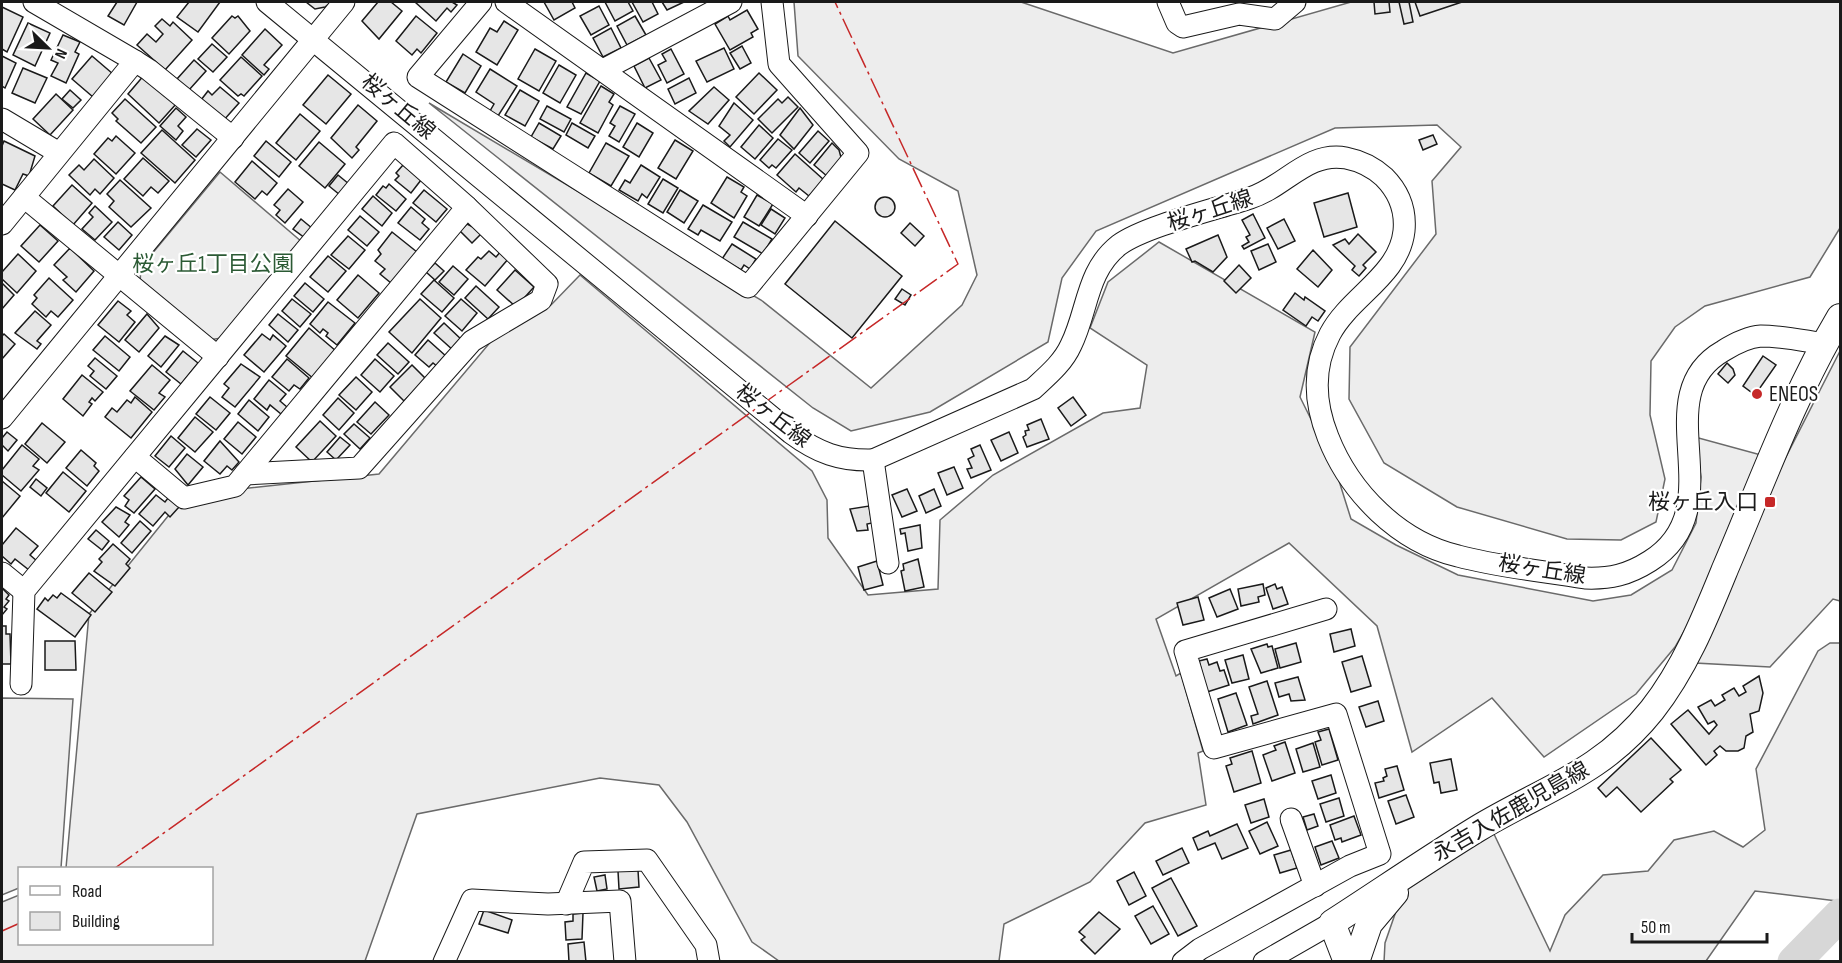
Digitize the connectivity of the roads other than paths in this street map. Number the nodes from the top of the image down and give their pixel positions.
1 (34, 2) edge
2 (267, 2) edge
3 (344, 2) edge
4 (481, 2) edge
5 (506, 2) edge
6 (731, 2) edge
7 (772, 2) edge
8 (1168, 2) edge
9 (1294, 2) edge
10 (315, 39) junction
11 (135, 62) junction
12 (603, 70) junction
13 (2, 119) edge
14 (233, 138) junction
15 (59, 153) junction
16 (24, 197) junction
17 (467, 207) junction
18 (807, 216) junction
19 (2, 224) edge
20 (118, 275) junction
21 (1840, 317) edge
22 (1825, 344) junction
23 (218, 357) junction
24 (2, 418) edge
25 (135, 457) junction
26 (873, 460) junction
27 (244, 474) junction
28 (888, 563) dead end
29 (2, 573) edge
30 (24, 591) junction
31 (1326, 609) dead end
32 (21, 684) dead end
33 (1291, 819) dead end
34 (1422, 864) junction
35 (1315, 886) junction
36 (566, 904) junction
37 (1332, 923) junction
38 (444, 962) edge
39 (625, 962) edge
40 (709, 962) edge
41 (1183, 962) edge
42 (1264, 962) edge
43 (1347, 962) edge
44 (1356, 962) edge

1 - 11 street
2 - 10 street, 桜ヶ丘線
3 - 10 street
4 - 18 street
5 - 12 street
6 - 12 street
7 - 18 street
8 - 9 street
10 - 14 street
10 - 26 street, 桜ヶ丘線
11 - 14 street
11 - 15 street
12 - 18 street
13 - 15 street
14 - 20 street
15 - 16 street
16 - 19 street
16 - 20 street
17 - 23 street
17 - 27 street
17 - 27 street
20 - 23 street
20 - 24 street
21 - 22 main road, 永吉入佐鹿児島線
22 - 26 street, 桜ヶ丘線
22 - 34 main road, 永吉入佐鹿児島線
23 - 25 street
25 - 27 street
25 - 30 street
26 - 28 street
29 - 30 street
30 - 32 street
31 - 35 street
33 - 35 street
34 - 37 main road, 永吉入佐鹿児島線
34 - 44 main road
35 - 41 street
36 - 38 street
36 - 39 street
36 - 40 street
37 - 42 street
37 - 43 main road

